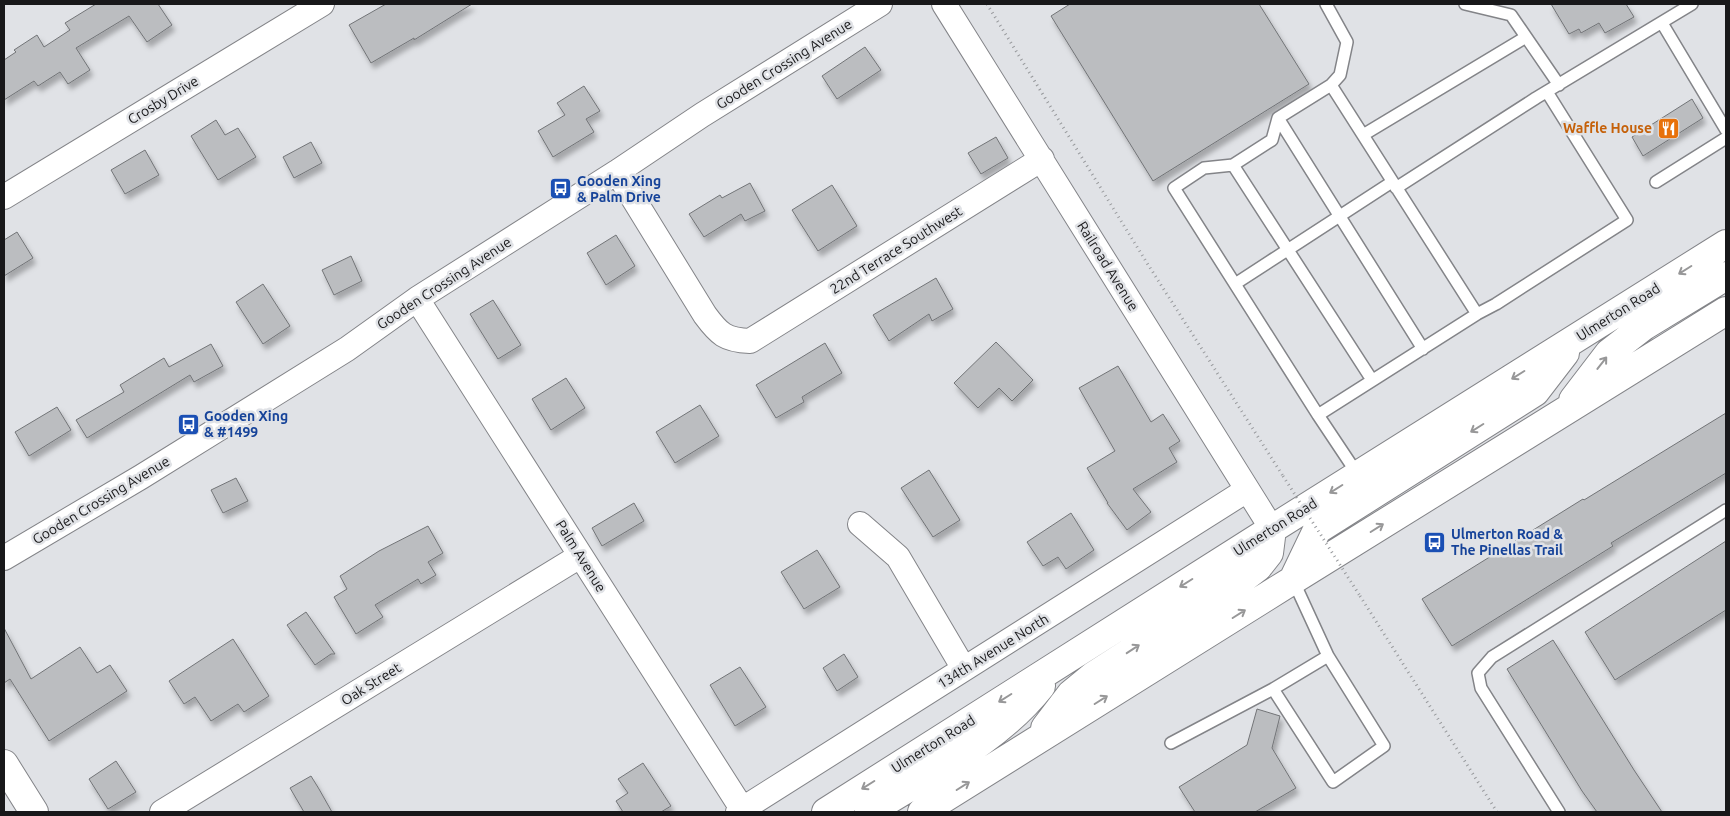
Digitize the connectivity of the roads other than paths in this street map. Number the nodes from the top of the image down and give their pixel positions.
1 (322, 4) edge
2 (880, 4) edge
3 (944, 4) edge
4 (1326, 4) edge
5 (1465, 4) edge
6 (1692, 4) edge
7 (1662, 23) junction
8 (1526, 36) junction
9 (1559, 84) junction
10 (1331, 85) junction
11 (1547, 92) junction
12 (1278, 118) junction
13 (1726, 130) edge
14 (1363, 135) junction
15 (1726, 138) edge
16 (1042, 159) junction
17 (1233, 165) junction
18 (617, 172) junction
19 (1656, 182) dead end
20 (1394, 185) junction
21 (4, 196) edge
22 (1340, 217) junction
23 (1726, 244) edge
24 (1289, 250) junction
25 (1726, 276) edge
26 (1235, 284) junction
27 (417, 299) junction
28 (1726, 311) edge
29 (1477, 314) junction
30 (1577, 338) junction
31 (1422, 348) junction
32 (1372, 380) junction
33 (1318, 415) junction
34 (1561, 415) junction
35 (1358, 475) junction
36 (1247, 490) junction
37 (1726, 510) edge
38 (860, 524) dead end
39 (1272, 529) junction
40 (580, 556) junction
41 (4, 558) edge
42 (1292, 580) junction
43 (1328, 656) junction
44 (1058, 665) junction
45 (964, 670) junction
46 (1273, 689) junction
47 (1036, 741) junction
48 (1171, 743) dead end
49 (4, 764) edge
50 (742, 811) edge
51 (34, 812) edge
52 (162, 812) edge
53 (826, 812) edge
54 (869, 812) edge
55 (922, 812) edge
56 (1559, 812) edge

1 - 21 street, Crosby Drive
2 - 18 street, Gooden Crossing Avenue
3 - 16 street, Railroad Avenue
4 - 10 lane
5 - 8 lane
6 - 7 lane
7 - 9 lane
7 - 13 lane
8 - 9 lane
8 - 14 lane
9 - 11 lane
10 - 12 lane
10 - 14 lane
11 - 20 lane
11 - 29 lane
12 - 17 lane
12 - 22 lane
14 - 20 lane
15 - 19 lane
16 - 18 street, 22nd Terrace Southwest
16 - 36 street, Railroad Avenue
17 - 24 lane
17 - 26 lane
18 - 27 street, Gooden Crossing Avenue
20 - 22 lane
20 - 29 lane
22 - 24 lane
22 - 31 lane
23 -> 30 main road, Ulmerton Road
24 - 26 lane
24 - 32 lane
34 -> 25 main road
26 - 33 lane
27 - 40 street, Palm Avenue
27 - 41 street, Gooden Crossing Avenue
28 - 34 main road
29 - 31 lane
30 -> 35 main road, Ulmerton Road
30 -> 42 main road
31 - 32 lane
32 - 33 lane
33 - 35 lane
42 -> 34 main road
35 -> 39 main road, Ulmerton Road
36 - 39 street, Railroad Avenue
36 - 45 street, 134th Avenue North
37 - 56 lane
38 - 45 street
39 -> 44 main road, Ulmerton Road
47 -> 39 main road
40 - 50 street, Palm Avenue
40 - 52 street, Oak Street
42 - 43 lane
47 -> 42 main road
43 - 46 lane
43 - 46 lane
44 -> 53 main road, Ulmerton Road
44 - 54 main road
45 - 50 street, 134th Avenue North
46 - 48 lane
55 -> 47 main road
49 - 51 main road

